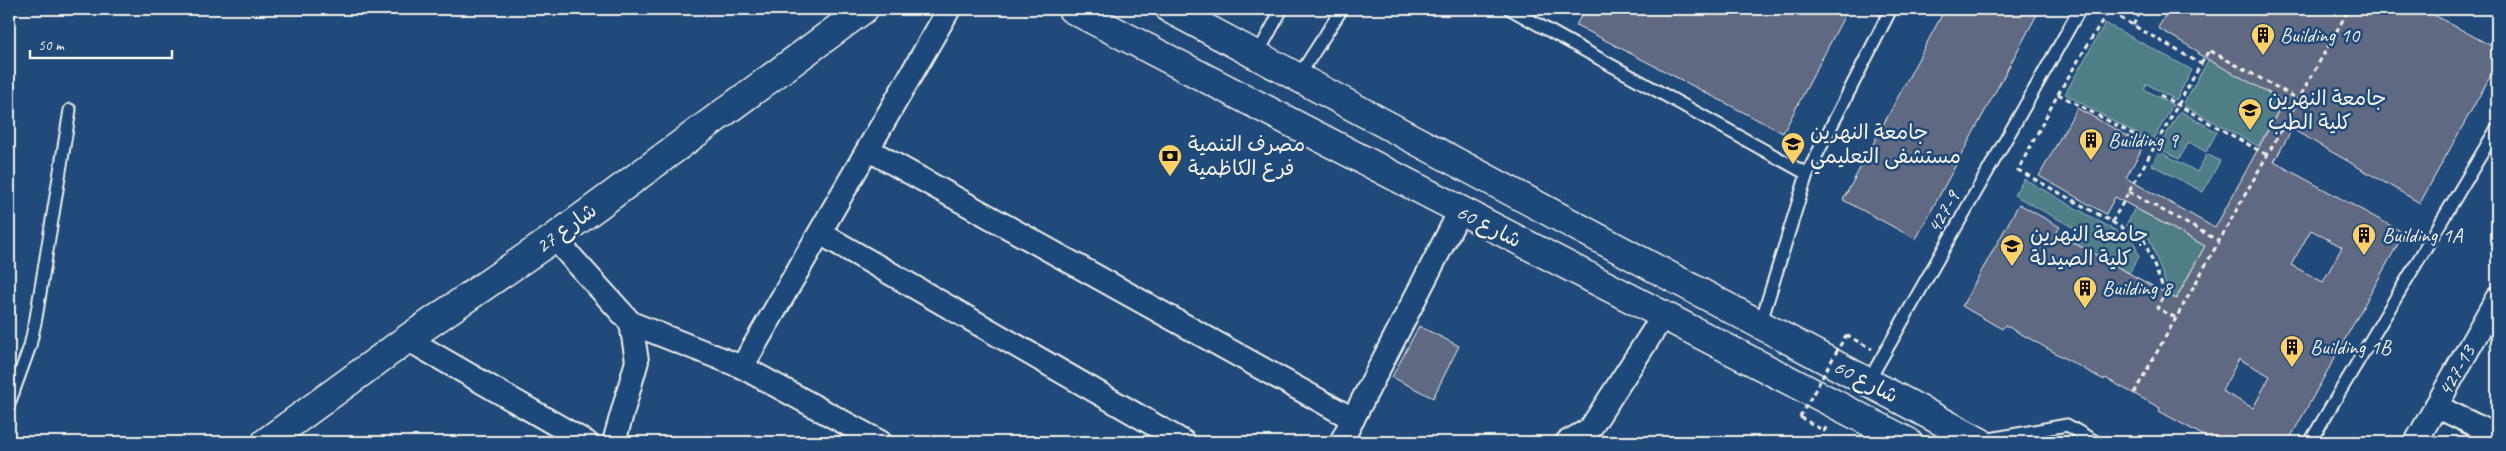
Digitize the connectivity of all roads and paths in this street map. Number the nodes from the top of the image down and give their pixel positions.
1 (864, 9) edge
2 (949, 9) edge
3 (1072, 9) edge
4 (1170, 9) edge
5 (1282, 9) edge
6 (1342, 9) edge
7 (1510, 9) edge
8 (1891, 9) edge
9 (2080, 9) edge
10 (2107, 9) edge
11 (2142, 9) edge
12 (2349, 9) edge
13 (2133, 25) junction
14 (1257, 56) junction
15 (2201, 64) junction
16 (1298, 77) junction
17 (2058, 94) junction
18 (2160, 95) dead end
19 (2298, 99) junction
20 (2178, 105) junction
21 (70, 110) dead end
22 (2497, 128) edge
23 (2155, 146) junction
24 (869, 150) junction
25 (2267, 155) junction
26 (1807, 174) junction
27 (2129, 192) junction
28 (1460, 211) junction
29 (2112, 222) junction
30 (820, 233) junction
31 (554, 238) junction
32 (2219, 241) junction
33 (2497, 298) edge
34 (1663, 316) junction
35 (2176, 318) junction
36 (631, 323) junction
37 (1760, 325) junction
38 (408, 339) junction
39 (1873, 350) dead end
40 (742, 367) junction
41 (1868, 382) junction
42 (2134, 393) dead end
43 (9, 404) edge
44 (2436, 406) junction
45 (1353, 419) junction
46 (1824, 431) dead end
47 (2497, 436) edge
48 (275, 440) edge
49 (586, 442) edge
50 (614, 442) edge
51 (880, 442) edge
52 (1184, 442) edge
53 (1341, 442) edge
54 (1567, 442) edge
55 (1908, 442) edge
56 (1980, 442) edge
57 (2096, 442) edge
58 (2310, 442) edge
59 (2416, 442) edge

1 - 31 street, شارع 27
2 - 24 street
3 - 28 street, شارع 60
4 - 14 street, شارع 60
5 - 14 lane
6 - 16 lane
7 - 26 lane
8 - 26 lane
9 - 41 lane, 427-9
10 - 13 path
10 - 17 path
11 - 13 path
12 - 19 path
13 - 15 path
14 - 16 street, شارع 60
15 - 19 path
15 - 20 path
16 - 37 street, شارع 60
17 - 23 path
17 - 29 path
18 - 20 path
19 - 25 path
20 - 23 path
20 - 25 path
21 - 43 lane
22 - 58 lane
23 - 27 path
24 - 30 street
24 - 45 street
25 - 32 path
26 - 37 lane
27 - 29 path
27 - 32 path
28 - 34 street, شارع 60
28 - 45 street
29 - 35 path
30 - 40 street
30 - 52 street
31 - 36 street
31 - 38 street, شارع 27
32 - 35 path
33 - 44 street, 427-13
34 - 54 street
34 - 55 street, شارع 60
35 - 42 path
36 - 40 street
36 - 50 street
37 - 41 street, شارع 60
38 - 48 street, شارع 27
38 - 49 street
39 - 46 path, bridge
40 - 51 street
41 - 56 street, شارع 60
44 - 47 street
44 - 59 street, 427-13
45 - 53 street
56 - 57 lane

